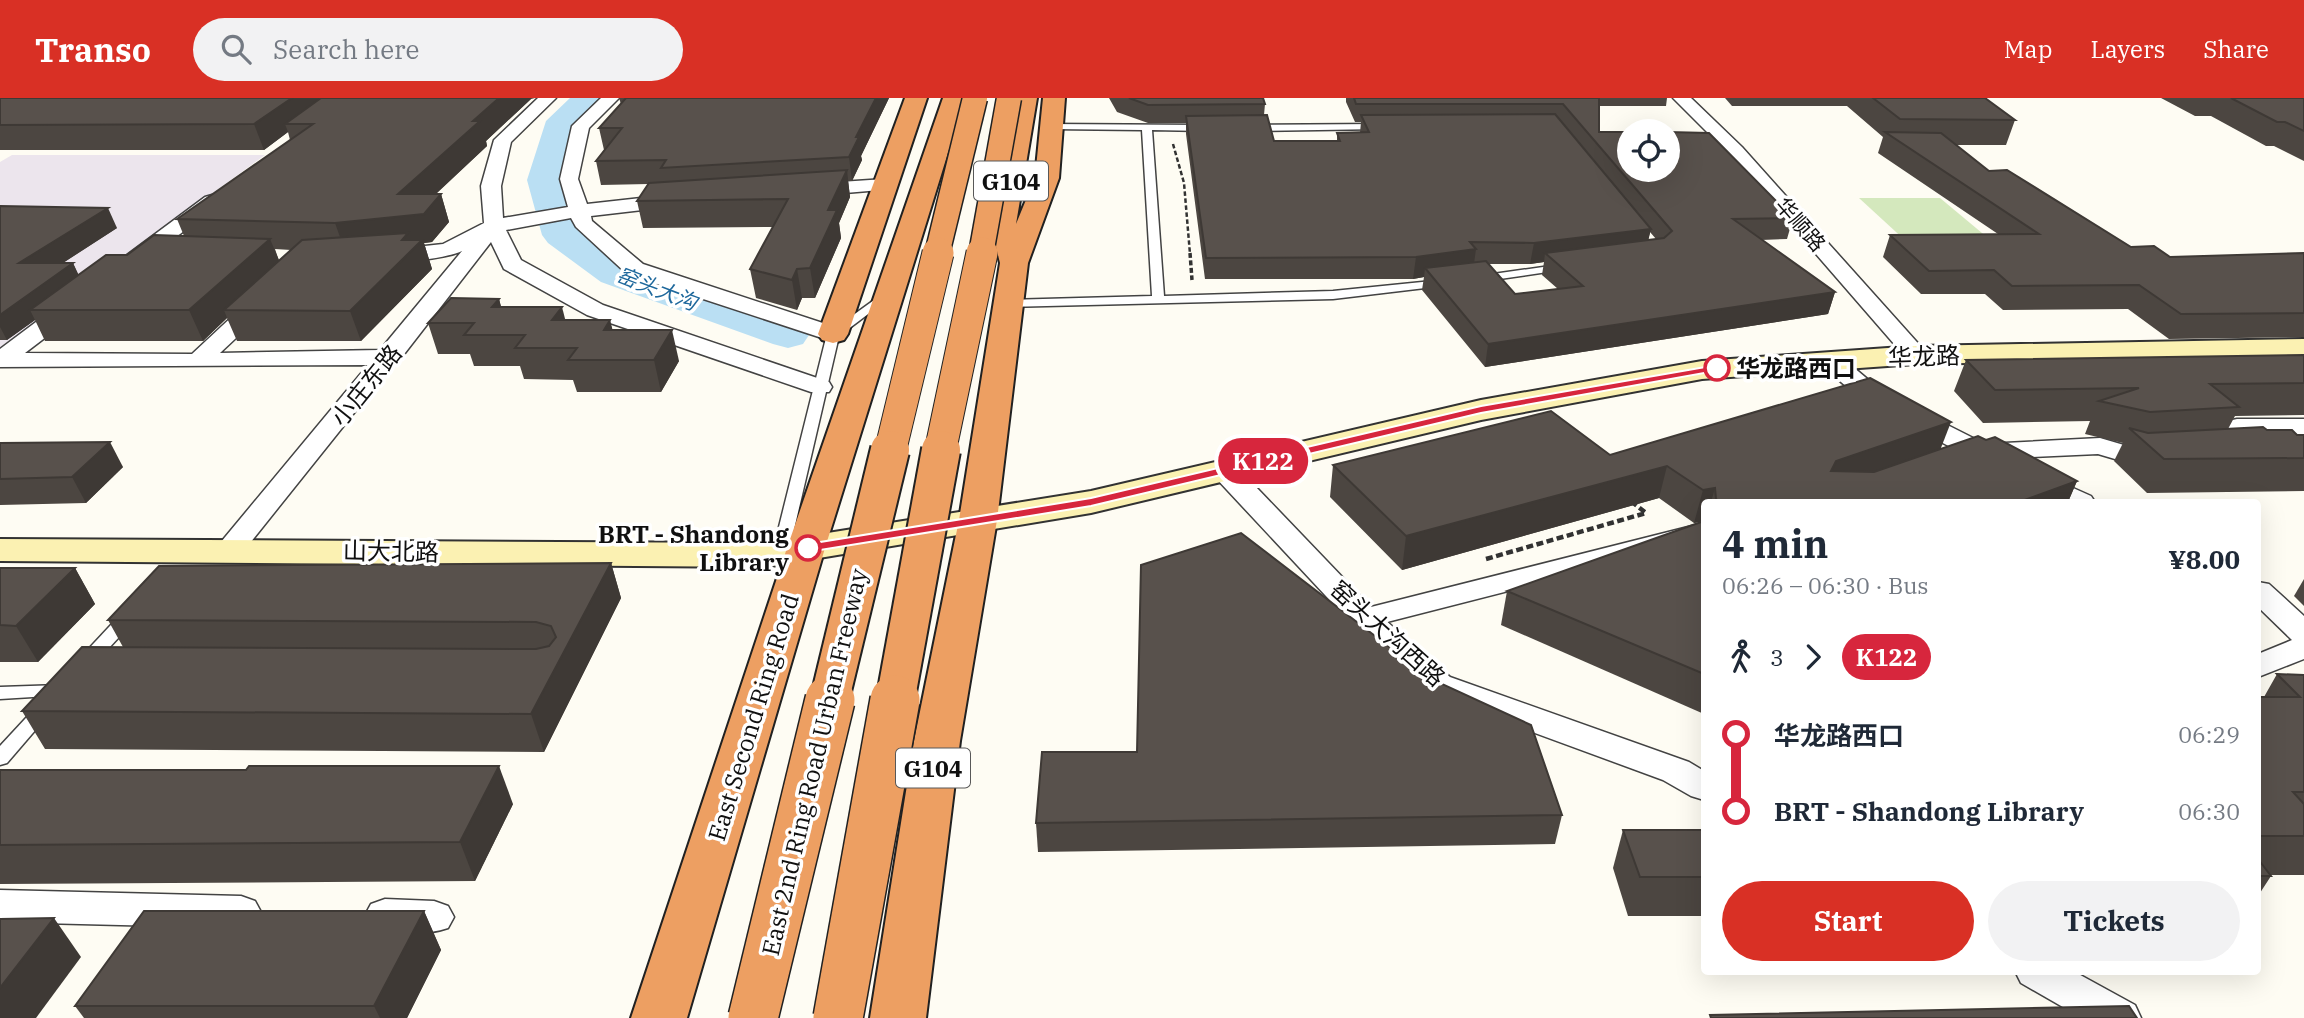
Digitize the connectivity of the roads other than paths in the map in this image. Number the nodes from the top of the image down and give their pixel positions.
1 (548, 98) edge
2 (611, 98) edge
3 (916, 98) edge
4 (940, 98) edge
5 (954, 98) edge
6 (975, 98) edge
7 (1009, 98) edge
8 (1026, 98) edge
9 (1039, 98) edge
10 (1054, 98) edge
11 (1681, 98) edge
12 (1051, 126) junction
13 (1395, 127) edge
14 (1216, 128) edge
15 (1230, 128) edge
16 (1147, 129) junction
17 (885, 185) junction
18 (224, 191) edge
19 (792, 192) edge
20 (700, 198) edge
21 (579, 211) junction
22 (494, 226) junction
23 (901, 253) junction
24 (140, 255) junction
25 (167, 256) edge
26 (371, 257) edge
27 (1014, 263) junction
28 (1581, 265) edge
29 (118, 271) edge
30 (1464, 281) edge
31 (1451, 282) edge
32 (277, 287) edge
33 (888, 294) junction
34 (86, 295) edge
35 (1158, 300) junction
36 (1008, 304) junction
37 (833, 334) junction
38 (2304, 348) edge
39 (1916, 355) junction
40 (390, 357) junction
41 (0, 360) edge
42 (198, 361) junction
43 (1830, 361) junction
44 (820, 387) junction
45 (2304, 427) edge
46 (1980, 451) junction
47 (2224, 451) edge
48 (2185, 453) edge
49 (1940, 465) edge
50 (1224, 470) junction
51 (2075, 499) edge
52 (978, 520) junction
53 (1701, 533) edge
54 (0, 542) edge
55 (236, 542) junction
56 (0, 550) edge
57 (793, 550) junction
58 (2261, 594) edge
59 (140, 604) edge
60 (1364, 618) junction
61 (2304, 634) edge
62 (2304, 647) edge
63 (2261, 665) edge
64 (121, 670) edge
65 (70, 681) junction
66 (0, 693) edge
67 (0, 758) edge
68 (1701, 785) edge
69 (0, 906) edge
70 (272, 913) edge
71 (353, 915) edge
72 (435, 917) dead end
73 (2043, 975) edge
74 (659, 1018) edge
75 (753, 1018) edge
76 (838, 1018) edge
77 (898, 1018) edge
78 (2120, 1018) edge

1 - 22 street
2 - 21 street
3 - 17 highway
4 - 23 highway
5 - 23 highway, East Second Ring Road
6 - 75 highway, East 2nd Ring Road Urban Freeway, bridge
7 - 76 highway, bridge
8 - 27 highway, G104
9 - 27 highway
10 - 12 highway
11 - 39 street, 华顺路
12 - 16 lane
12 - 27 highway
13 - 15 lane
14 - 16 lane
16 - 35 lane
17 - 19 street
17 - 37 highway
18 - 24 street
20 - 21 street
21 - 22 street
21 - 37 street
22 - 26 street
22 - 40 street, 小庄东路
22 - 44 street
23 - 33 highway, East Second Ring Road
24 - 25 street
24 - 29 street
27 - 36 highway, G104
28 - 30 lane
31 - 35 lane
32 - 42 street
33 - 37 lane
33 - 57 highway, East Second Ring Road
34 - 41 street
35 - 36 lane
36 - 52 highway, G104
37 - 44 lane
38 - 39 main road, 华龙路
39 - 43 main road, 华龙路
40 - 42 street
40 - 55 street, 小庄东路
41 - 42 street
43 - 46 street
43 - 50 main road, 华龙路
44 - 57 lane
45 - 47 street
46 - 48 street
46 - 49 street
46 - 51 street
50 - 52 main road, 华龙路
50 - 60 street, 窑头大沟西路
52 - 57 main road, 华龙路
52 - 77 highway, G104
53 - 60 street
54 - 55 main road, 山大北路
55 - 57 main road, 山大北路
56 - 57 main road, 山大北路
57 - 74 highway, East Second Ring Road
58 - 61 street
59 - 65 lane
60 - 68 street, 窑头大沟西路
62 - 63 street
64 - 65 street
65 - 66 lane
65 - 67 lane
69 - 70 street
71 - 72 street
73 - 78 street

